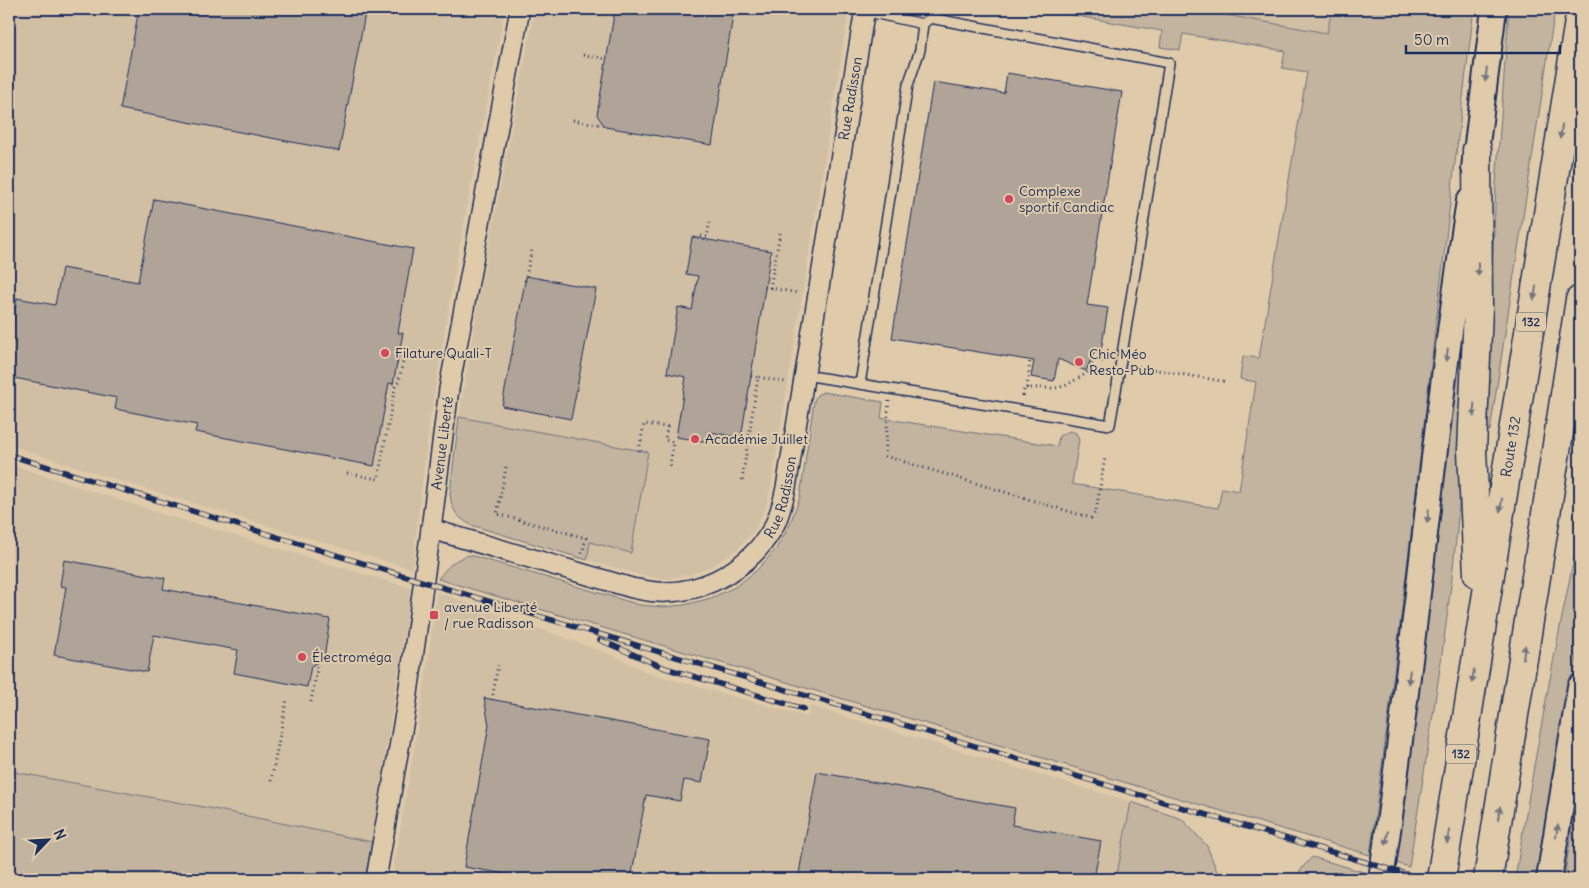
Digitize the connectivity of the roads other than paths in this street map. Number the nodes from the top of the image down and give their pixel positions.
1 (520, 9) edge
2 (1494, 9) edge
3 (864, 10) edge
4 (1580, 15) edge
5 (923, 24) junction
6 (1477, 150) junction
7 (1580, 300) edge
8 (796, 379) junction
9 (860, 384) junction
10 (1580, 407) edge
11 (1549, 493) junction
12 (431, 530) junction
13 (1481, 628) junction
14 (1580, 687) edge
15 (376, 879) edge
16 (1381, 879) edge
17 (1441, 879) edge
18 (1488, 879) edge
19 (1549, 879) edge

1 - 12 street, Avenue Liberté
2 -> 6 street
3 - 5 lane
3 - 8 street, Rue Radisson
4 -> 13 highway, Route 132 / 132
5 - 9 lane
5 - 9 lane
6 -> 13 highway
6 -> 16 street
7 - 11 highway
8 - 9 lane
8 - 12 street, Rue Radisson
10 - 11 highway
18 -> 11 highway
12 - 15 street, Avenue Liberté
13 -> 17 highway, Route 132 / 132
19 -> 14 street

